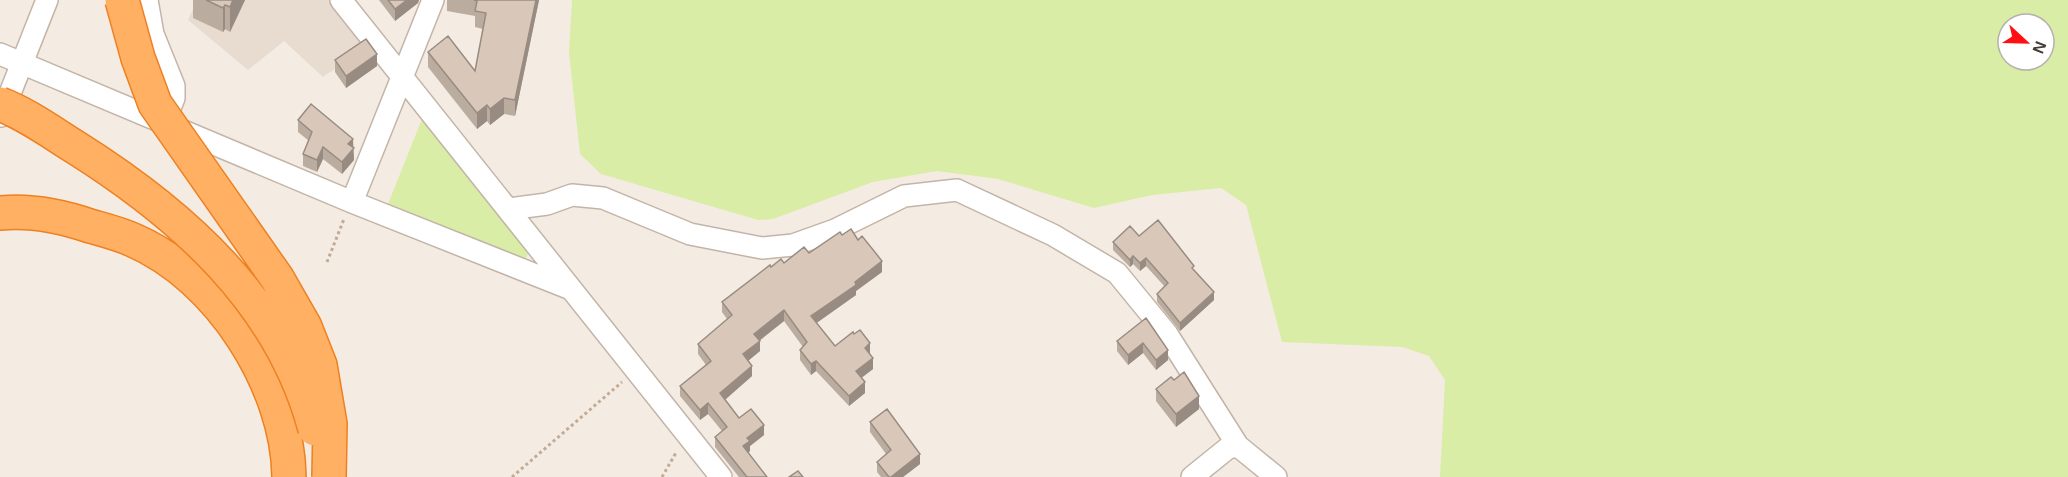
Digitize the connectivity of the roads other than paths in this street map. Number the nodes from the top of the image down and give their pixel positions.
1 (47, 0) edge
2 (122, 0) edge
3 (147, 0) edge
4 (341, 0) edge
5 (433, 0) edge
6 (0, 54) edge
7 (22, 63) junction
8 (402, 76) junction
9 (0, 104) edge
10 (0, 118) edge
11 (165, 123) junction
12 (352, 202) junction
13 (509, 209) junction
14 (0, 213) edge
15 (571, 289) junction
16 (1238, 446) junction
17 (289, 477) edge
18 (328, 477) edge
19 (721, 477) edge
20 (1192, 477) edge
21 (1276, 477) edge

1 - 7 street
2 - 18 highway, bridge
3 - 11 street
4 - 8 street
5 - 8 street
6 - 7 street
7 - 10 street
7 - 11 street
8 - 12 street
8 - 13 street
9 - 18 highway, bridge
11 - 12 street
12 - 15 street
13 - 15 street
13 - 16 street
14 - 17 highway
15 - 19 street
16 - 20 street
16 - 21 street

